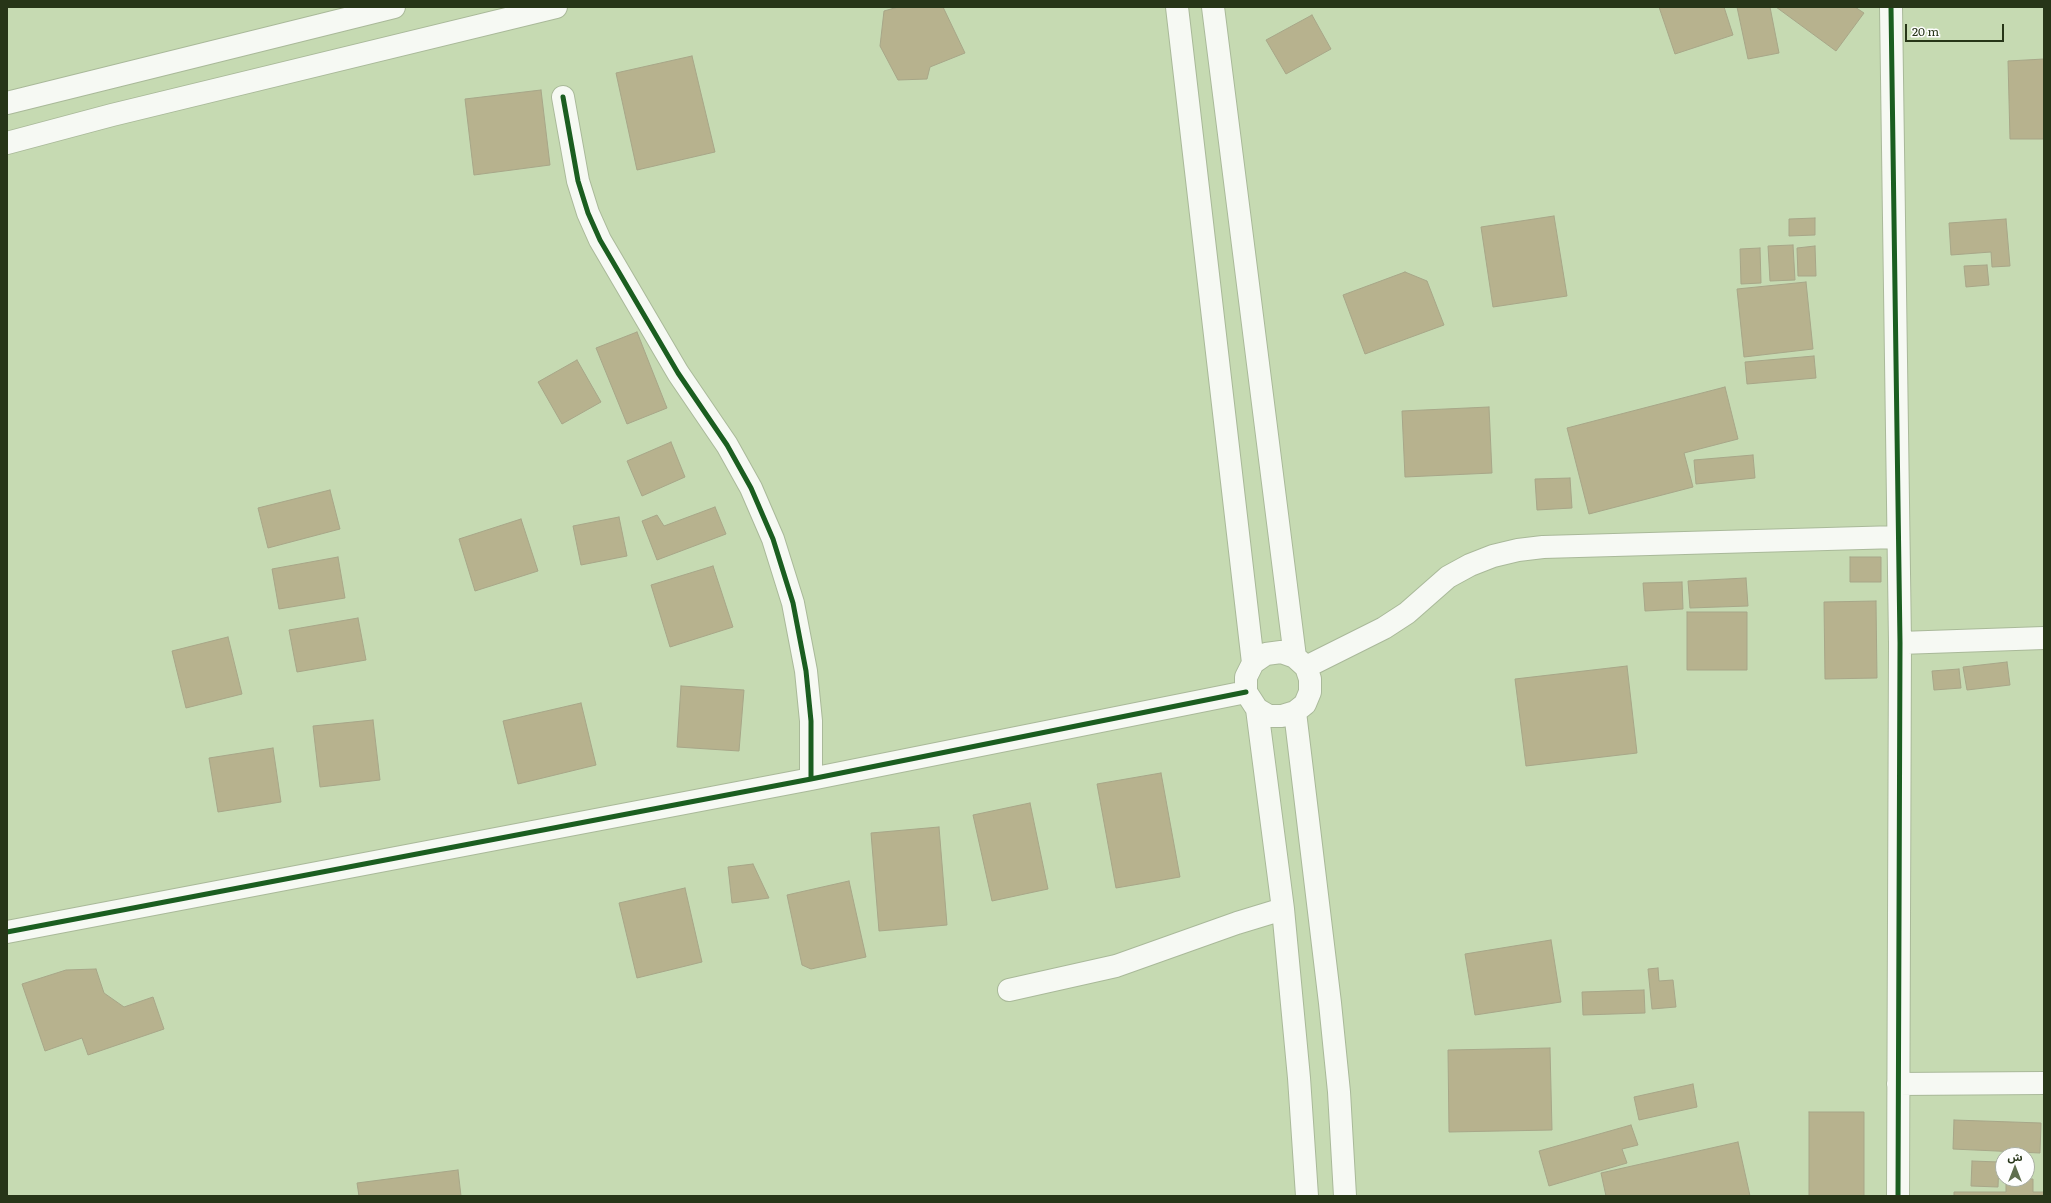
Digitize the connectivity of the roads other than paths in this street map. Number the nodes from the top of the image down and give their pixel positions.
1 (394, 7) edge
2 (556, 7) edge
3 (1177, 7) edge
4 (1213, 7) edge
5 (1891, 7) edge
6 (505, 13) edge
7 (563, 97) dead end
8 (7, 103) edge
9 (7, 143) edge
10 (1898, 537) junction
11 (2044, 638) edge
12 (1900, 643) junction
13 (1301, 662) junction
14 (1253, 663) junction
15 (1251, 701) junction
16 (1295, 712) junction
17 (811, 779) junction
18 (1283, 909) junction
19 (7, 932) edge
20 (1009, 990) dead end
21 (2044, 1083) edge
22 (1898, 1084) junction
23 (1307, 1196) edge
24 (1345, 1196) edge
25 (1898, 1196) edge

1 - 8 street
2 - 6 street
3 - 14 street
4 - 13 street
5 - 10 street
6 - 9 street
7 - 17 street
10 - 12 street
10 - 13 street
11 - 12 street
12 - 22 street
13 - 14 street
13 - 16 street
14 - 15 street
15 - 16 street
15 - 17 street
15 - 18 street
16 - 24 street
17 - 19 street
18 - 20 street
18 - 23 street
21 - 22 street
22 - 25 street

